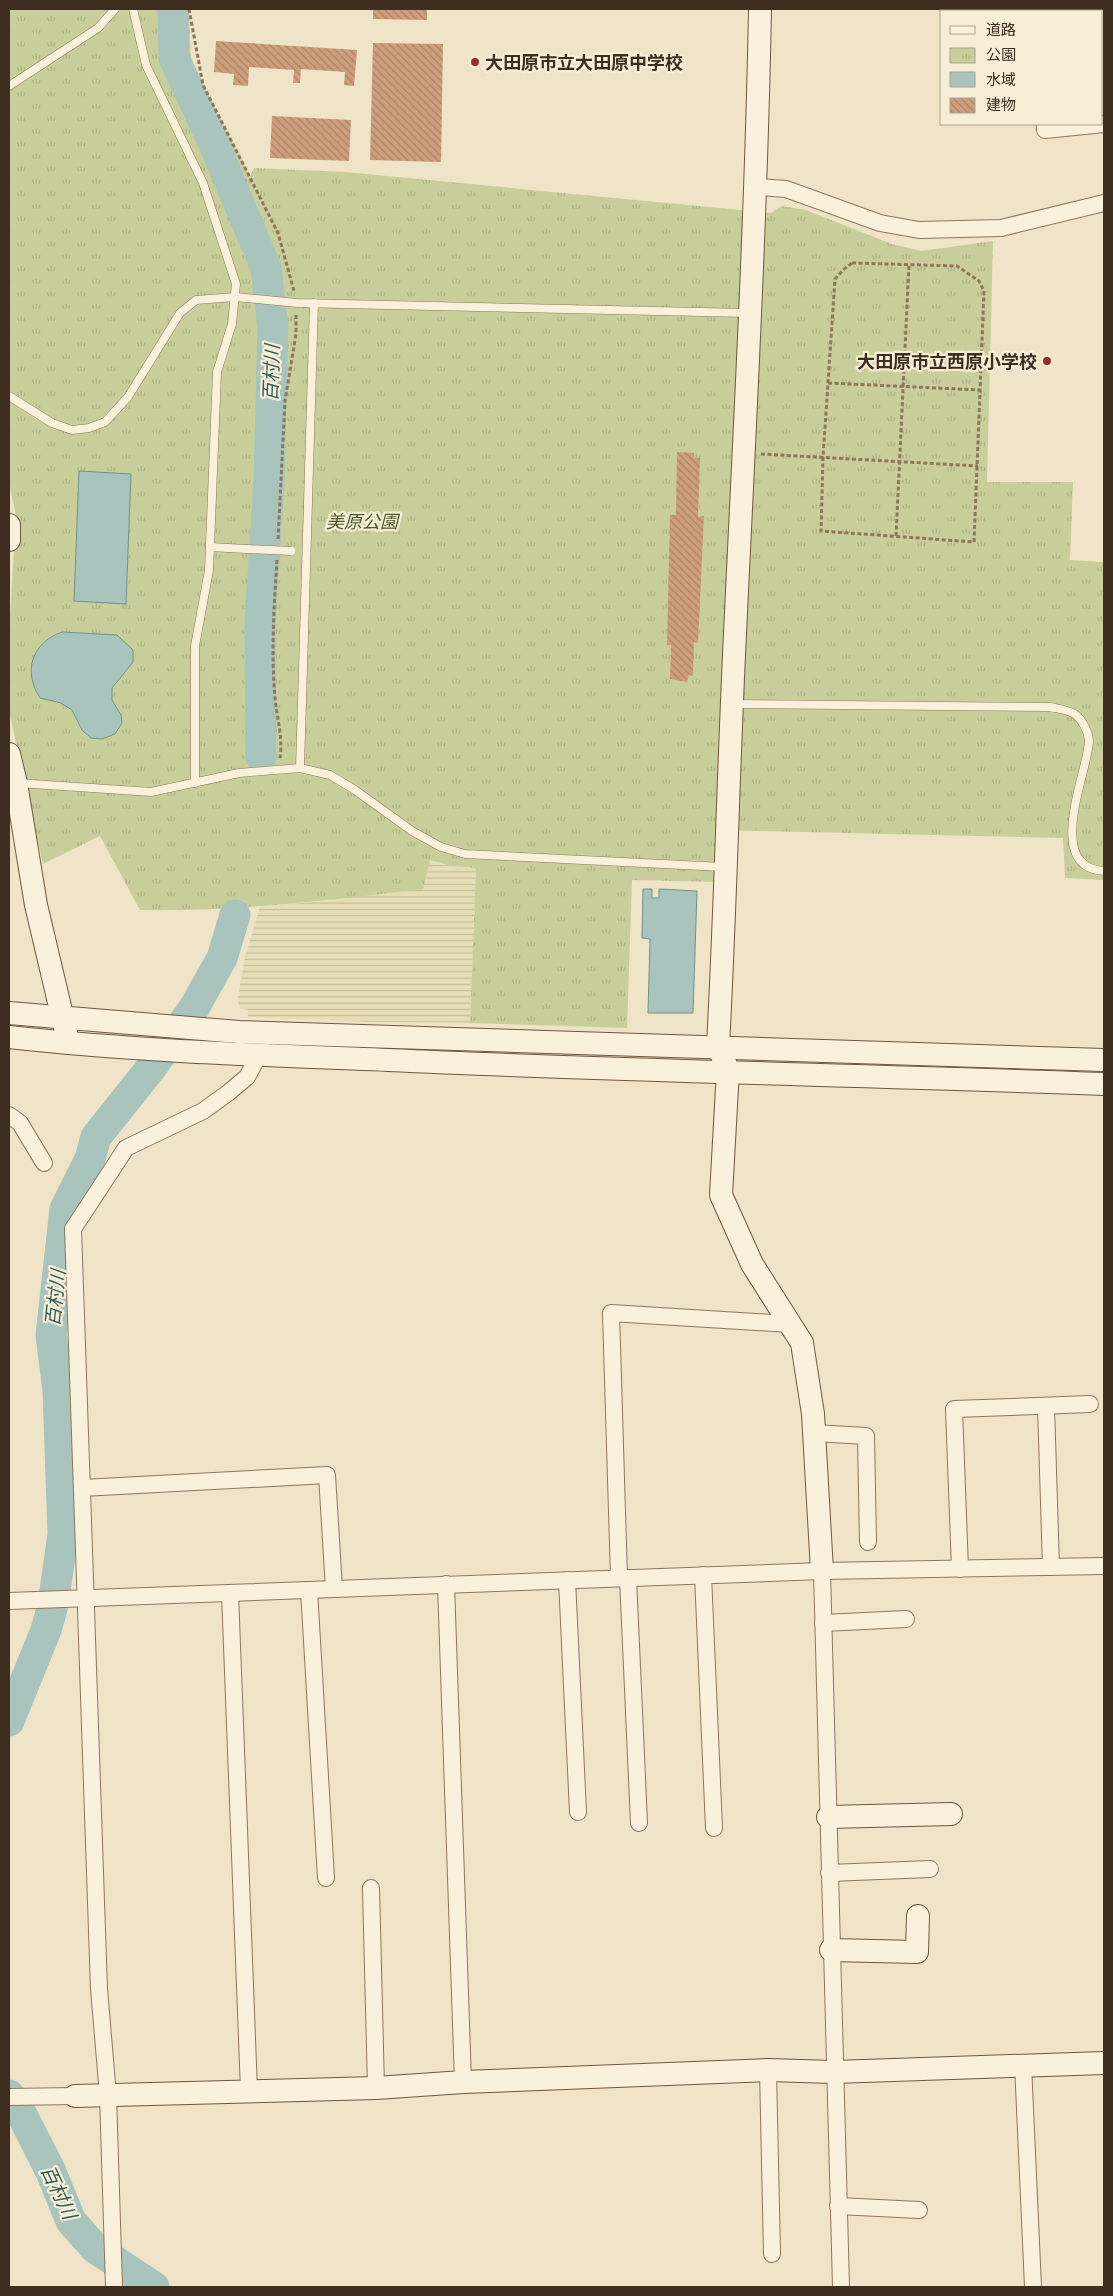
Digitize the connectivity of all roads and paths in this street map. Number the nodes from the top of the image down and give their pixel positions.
1 (115, 9) edge
2 (133, 9) edge
3 (189, 9) edge
4 (760, 9) edge
5 (9, 86) edge
6 (1045, 125) edge
7 (1094, 125) edge
8 (756, 186) junction
9 (1104, 203) edge
10 (909, 264) junction
11 (235, 297) junction
12 (297, 303) junction
13 (314, 303) junction
14 (749, 313) junction
15 (828, 383) junction
16 (904, 386) junction
17 (980, 390) junction
18 (9, 396) edge
19 (743, 452) junction
20 (823, 457) junction
21 (901, 462) junction
22 (978, 466) junction
23 (9, 525) edge
24 (896, 536) junction
25 (9, 540) edge
26 (278, 541) dead end
27 (210, 548) junction
28 (278, 550) dead end
29 (307, 552) junction
30 (731, 704) junction
31 (9, 754) edge
32 (300, 768) junction
33 (278, 769) junction
34 (16, 783) junction
35 (195, 783) junction
36 (727, 867) junction
37 (1104, 871) edge
38 (9, 1013) edge
39 (64, 1019) junction
40 (9, 1038) edge
41 (69, 1044) junction
42 (718, 1046) junction
43 (259, 1055) junction
44 (1104, 1060) edge
45 (728, 1070) junction
46 (1104, 1084) edge
47 (9, 1114) edge
48 (44, 1163) dead end
49 (790, 1324) junction
50 (1090, 1404) dead end
51 (1046, 1406) junction
52 (814, 1433) junction
53 (82, 1488) junction
54 (868, 1542) dead end
55 (1104, 1566) edge
56 (1051, 1567) junction
57 (960, 1569) junction
58 (822, 1571) junction
59 (703, 1575) junction
60 (624, 1578) junction
61 (568, 1580) junction
62 (446, 1584) junction
63 (334, 1589) junction
64 (309, 1590) junction
65 (230, 1593) junction
66 (78, 1598) junction
67 (9, 1601) edge
68 (906, 1619) dead end
69 (823, 1623) junction
70 (578, 1812) dead end
71 (950, 1814) dead end
72 (828, 1817) junction
73 (639, 1822) dead end
74 (714, 1828) dead end
75 (930, 1869) dead end
76 (829, 1873) junction
77 (326, 1878) dead end
78 (370, 1888) dead end
79 (918, 1916) dead end
80 (831, 1950) junction
81 (1104, 2063) edge
82 (1023, 2064) junction
83 (768, 2070) junction
84 (834, 2072) junction
85 (463, 2082) junction
86 (376, 2088) junction
87 (249, 2090) junction
88 (108, 2095) junction
89 (75, 2096) joint
90 (9, 2097) edge
91 (838, 2206) junction
92 (919, 2210) dead end
93 (772, 2254) dead end
94 (114, 2287) edge
95 (841, 2287) edge
96 (1033, 2287) edge

1 - 5 lane
2 - 11 lane
3 - 12 path
4 - 8 street
6 - 7 street
8 - 9 street
8 - 14 street
10 - 15 path
10 - 16 path
10 - 17 path
11 - 12 lane
11 - 18 lane
11 - 27 lane
12 - 13 lane
12 - 26 path
13 - 14 lane
13 - 29 lane
14 - 19 street
15 - 16 path
15 - 20 path
16 - 17 path
16 - 21 path
17 - 22 path
19 - 20 path
19 - 30 street
20 - 21 path
20 - 24 path
21 - 22 path
21 - 24 path
22 - 24 path
23 - 25 street
27 - 29 lane, bridge
27 - 35 lane
28 - 33 path
29 - 32 lane
30 - 36 street
30 - 37 lane
31 - 34 street
32 - 33 lane
32 - 36 lane
33 - 35 lane
34 - 35 lane
34 - 39 street
36 - 42 street
38 - 39 street
39 - 41 street
39 - 42 street
40 - 41 street
41 - 43 street
42 - 44 street
42 - 45 street
43 - 45 street
43 - 53 street
45 - 46 street
45 - 49 street
47 - 48 street
49 - 52 street
49 - 60 street
50 - 51 street
51 - 56 street
51 - 57 street
52 - 54 street
52 - 58 street
53 - 63 street
53 - 66 street
55 - 56 street
56 - 57 street
57 - 58 street
58 - 59 street
58 - 69 street
59 - 60 street
59 - 74 street
60 - 61 street
60 - 73 street
61 - 62 street
61 - 70 street
62 - 63 street
62 - 85 street
63 - 64 street
64 - 65 street
64 - 77 street
65 - 66 street
65 - 87 street
66 - 67 street
66 - 88 street
68 - 69 street
69 - 72 street
71 - 72 street
72 - 76 street
75 - 76 street
76 - 80 street
78 - 86 street
79 - 80 street
80 - 84 street
81 - 82 street
82 - 84 street
82 - 96 street
83 - 84 street
83 - 85 street
83 - 93 street
84 - 91 street
85 - 86 street
86 - 87 street
87 - 88 street
88 - 89 street
88 - 94 street
89 - 90 street
91 - 92 street
91 - 95 street

